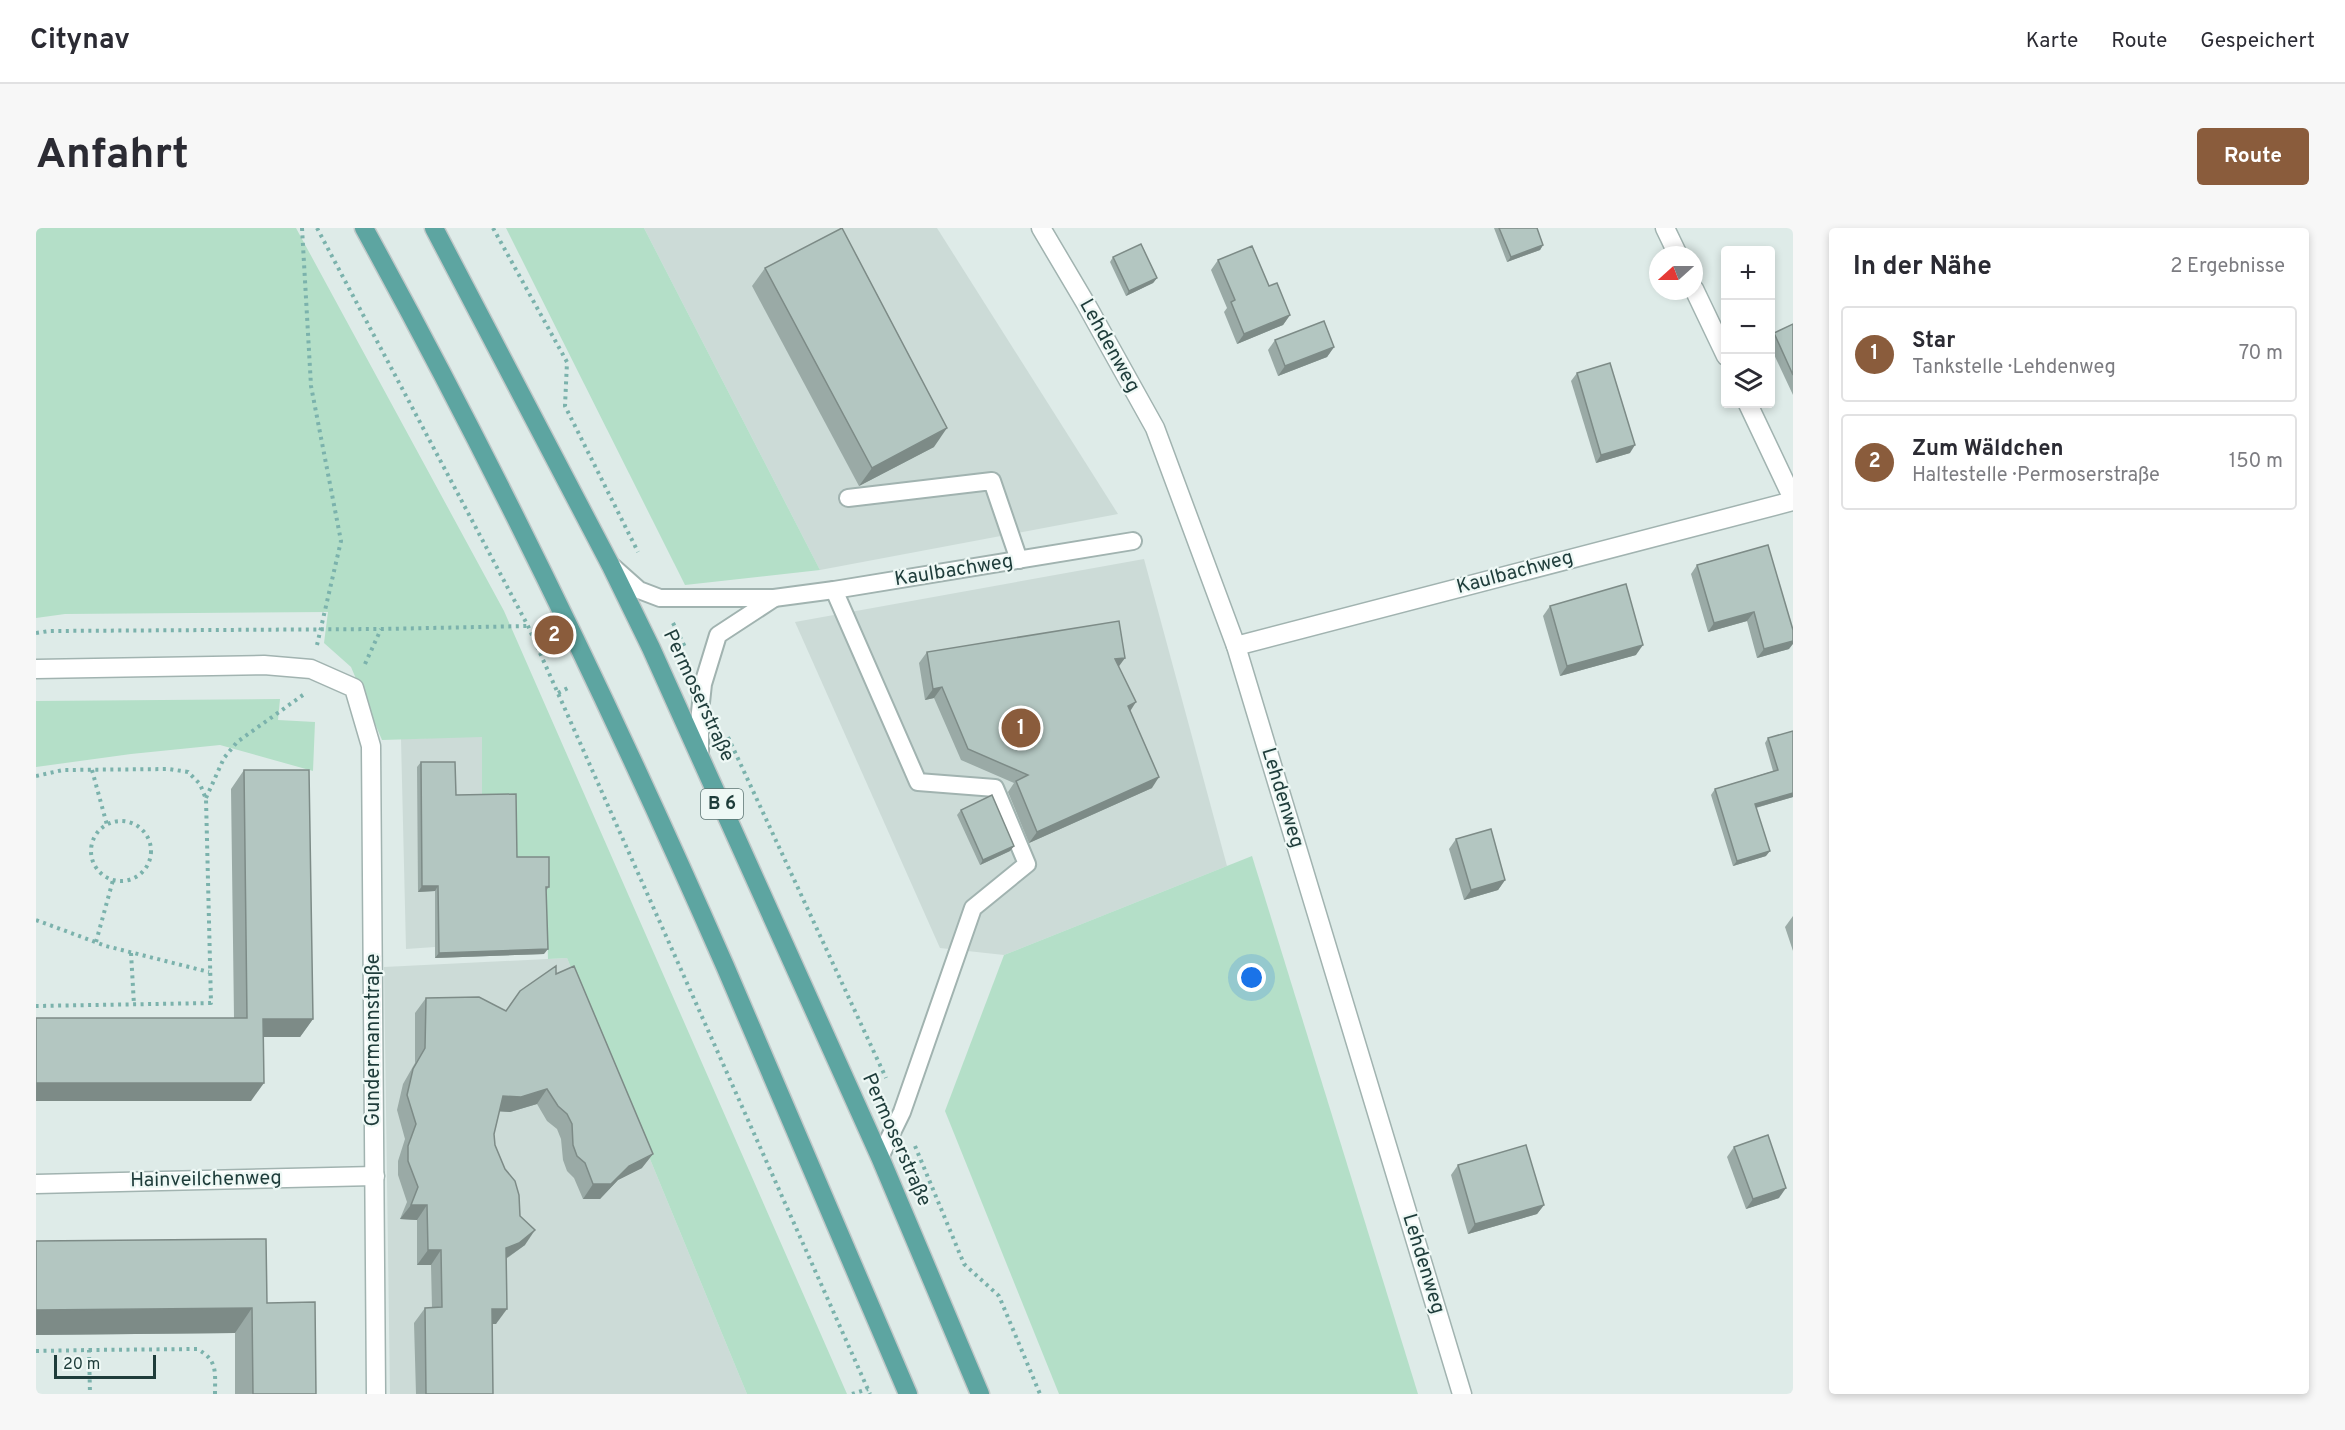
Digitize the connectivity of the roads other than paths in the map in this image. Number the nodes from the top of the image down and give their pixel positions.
1 (364, 228) edge
2 (434, 228) edge
3 (1041, 228) edge
4 (1665, 228) edge
5 (1674, 246) edge
6 (1699, 300) edge
7 (1724, 354) edge
8 (1750, 408) edge
9 (848, 498) dead end
10 (1793, 500) edge
11 (1133, 541) dead end
12 (1019, 560) junction
13 (611, 566) junction
14 (834, 590) junction
15 (774, 598) junction
16 (1236, 646) junction
17 (36, 669) edge
18 (700, 755) junction
19 (880, 1157) junction
20 (375, 1176) junction
21 (36, 1184) edge
22 (376, 1394) edge
23 (908, 1394) edge
24 (980, 1394) edge
25 (1462, 1394) edge

1 - 23 main road
2 - 13 main road, Permoserstraße / B 6
3 - 16 street, Lehdenweg
4 - 5 street
6 - 7 street
8 - 10 street
9 - 12 lane
10 - 16 street, Kaulbachweg
11 - 12 lane, Kaulbachweg
12 - 14 lane, Kaulbachweg
13 - 15 lane, Kaulbachweg
13 - 18 main road, Permoserstraße / B 6
14 - 15 lane, Kaulbachweg
14 - 19 lane
15 - 18 lane, Kaulbachweg
16 - 25 street, Lehdenweg
17 - 20 street, Gundermannstraße
18 - 19 main road, Permoserstraße / B 6
19 - 24 main road, Permoserstraße / B 6
20 - 21 street, Hainveilchenweg
20 - 22 street, Gundermannstraße

